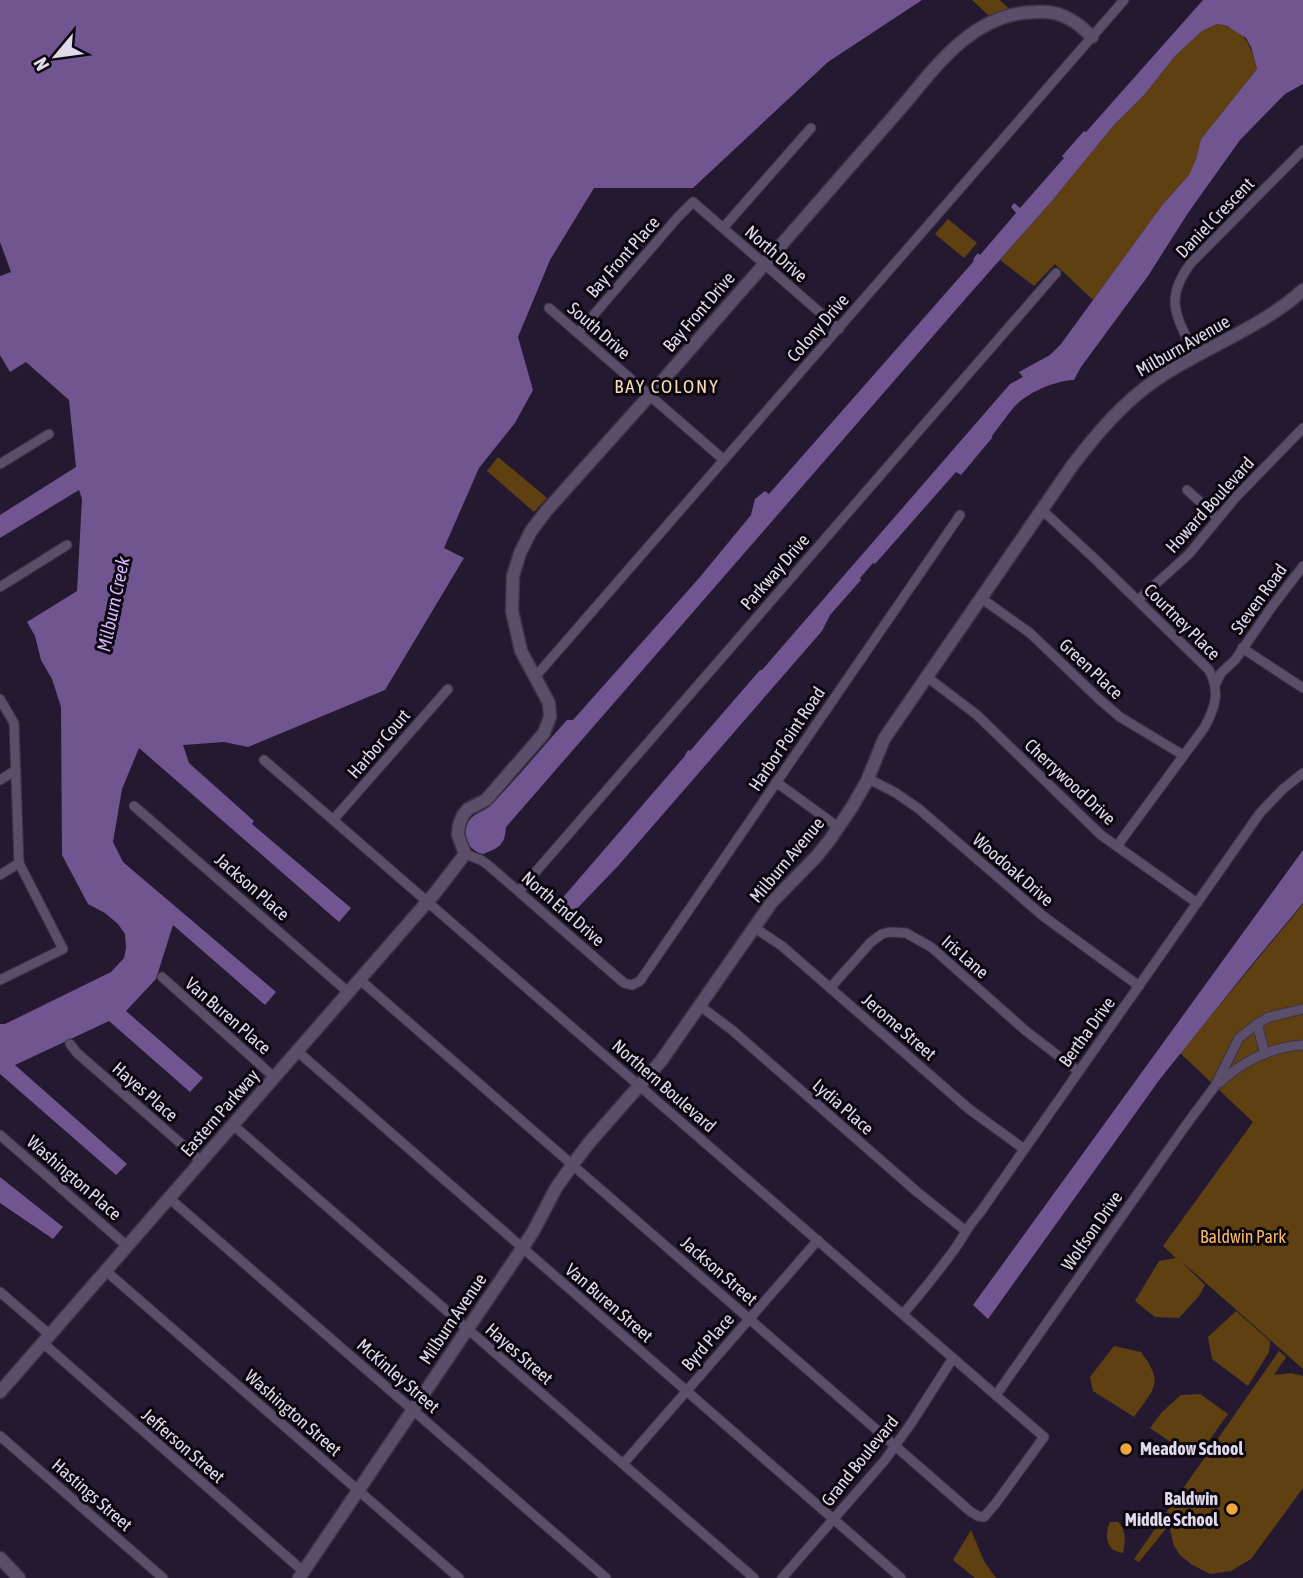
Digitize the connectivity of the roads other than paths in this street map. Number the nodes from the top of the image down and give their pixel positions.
1 (1124, 0) edge
2 (1093, 37) junction
3 (811, 128) dead end
4 (1303, 150) edge
5 (693, 202) joint
6 (723, 228) junction
7 (764, 264) junction
8 (1056, 273) dead end
9 (1303, 290) edge
10 (549, 308) dead end
11 (839, 328) junction
12 (578, 333) junction
13 (1196, 356) junction
14 (649, 395) junction
15 (1303, 428) edge
16 (49, 434) dead end
17 (724, 460) junction
18 (0, 464) edge
19 (1186, 491) dead end
20 (1042, 510) junction
21 (960, 515) dead end
22 (1218, 518) junction
23 (68, 545) dead end
24 (1303, 566) edge
25 (0, 587) edge
26 (981, 598) junction
27 (1138, 600) junction
28 (1242, 648) junction
29 (535, 677) junction
30 (927, 677) junction
31 (1216, 683) junction
32 (1303, 688) edge
33 (448, 689) dead end
34 (0, 699) edge
35 (1184, 755) junction
36 (264, 760) dead end
37 (16, 770) junction
38 (1303, 773) edge
39 (867, 778) junction
40 (0, 780) edge
41 (776, 782) junction
42 (134, 806) dead end
43 (333, 820) junction
44 (838, 827) junction
45 (1117, 846) junction
46 (465, 854) junction
47 (19, 863) junction
48 (0, 875) edge
49 (519, 891) junction
50 (427, 902) junction
51 (1197, 904) junction
52 (755, 928) junction
53 (162, 978) dead end
54 (359, 979) junction
55 (0, 980) edge
56 (640, 981) joint
57 (1139, 986) junction
58 (830, 988) junction
59 (348, 992) junction
60 (700, 1006) junction
61 (1303, 1009) edge
62 (1257, 1024) junction
63 (70, 1044) dead end
64 (1303, 1045) edge
65 (297, 1051) junction
66 (1265, 1054) junction
67 (1078, 1071) junction
68 (274, 1077) junction
69 (639, 1086) junction
70 (1215, 1086) junction
71 (233, 1125) junction
72 (0, 1135) edge
73 (1024, 1149) junction
74 (201, 1161) junction
75 (573, 1164) junction
76 (169, 1198) junction
77 (967, 1231) junction
78 (818, 1240) junction
79 (127, 1246) junction
80 (522, 1248) junction
81 (106, 1271) junction
82 (0, 1292) edge
83 (903, 1314) junction
84 (750, 1318) junction
85 (467, 1329) junction
86 (46, 1339) junction
87 (953, 1358) junction
88 (686, 1391) junction
89 (0, 1392) edge
90 (996, 1395) junction
91 (412, 1409) junction
92 (0, 1436) edge
93 (1044, 1437) joint
94 (896, 1444) junction
95 (623, 1464) junction
96 (358, 1490) junction
97 (833, 1519) junction
98 (0, 1558) edge
99 (301, 1575) edge
100 (19, 1578) edge
101 (163, 1578) edge
102 (459, 1578) edge
103 (606, 1578) edge
104 (754, 1578) edge
105 (782, 1578) edge
106 (901, 1578) edge

1 - 2 street, Colony Drive
2 - 7 street, Bay Front Drive
2 - 11 street, Colony Drive
3 - 6 street
4 - 13 street, Daniel Crescent
5 - 6 street, North Drive
5 - 12 street, Bay Front Place
6 - 7 street, North Drive
7 - 11 street, North Drive
7 - 14 street, Bay Front Drive
8 - 49 street, Parkway Drive
9 - 13 street, Milburn Avenue
10 - 12 street, South Drive
11 - 17 street, Colony Drive
12 - 14 street, South Drive
13 - 20 street, Milburn Avenue
14 - 17 street, South Drive
14 - 29 street, Bay Front Drive
15 - 22 street, Howard Boulevard
16 - 18 street
17 - 29 street, Colony Drive
19 - 22 street
20 - 26 street, Milburn Avenue
20 - 27 street, Courtney Place
21 - 41 street, Harbor Point Road
22 - 27 street, Howard Boulevard
23 - 25 street
24 - 28 street, Steven Road
26 - 30 street, Milburn Avenue
26 - 35 street, Green Place
27 - 31 street, Courtney Place
28 - 31 street, Steven Road
28 - 32 street
29 - 46 street, Bay Front Drive
30 - 39 street, Milburn Avenue
30 - 45 street, Cherrywood Drive
31 - 35 street, Courtney Place
33 - 43 street, Harbor Court
34 - 37 street
35 - 45 street, Courtney Place
36 - 43 street, Northern Boulevard
37 - 40 street
37 - 47 street
38 - 51 street, Bertha Drive
39 - 44 street, Milburn Avenue
39 - 57 street, Woodoak Drive
41 - 44 street
41 - 56 street, Harbor Point Road
42 - 59 street, Jackson Place
43 - 50 street, Northern Boulevard
44 - 52 street, Milburn Avenue
45 - 51 street, Cherrywood Drive
46 - 49 street, North End Drive
46 - 50 street, Eastern Parkway
47 - 48 street
47 - 55 street
49 - 56 street, North End Drive
50 - 54 street, Eastern Parkway
50 - 69 street, Northern Boulevard
51 - 57 street, Bertha Drive
52 - 58 street, Jerome Street
52 - 60 street, Milburn Avenue
53 - 68 street, Van Buren Place
54 - 59 street, Eastern Parkway
54 - 75 street, Jackson Street
57 - 67 street, Bertha Drive
58 - 67 street, Iris Lane
58 - 73 street, Jerome Street
59 - 65 street, Eastern Parkway
60 - 69 street, Milburn Avenue
60 - 77 street, Lydia Place
61 - 62 street, Wolfson Drive
62 - 66 street
62 - 70 street, Wolfson Drive
63 - 74 street, Hayes Place
64 - 66 street, Wolfson Drive
65 - 68 street, Eastern Parkway
65 - 80 street, Van Buren Street
66 - 70 street, Wolfson Drive
67 - 73 street, Bertha Drive
68 - 71 street, Eastern Parkway
69 - 75 street, Milburn Avenue
69 - 78 street, Northern Boulevard
70 - 90 street, Wolfson Drive
71 - 74 street, Eastern Parkway
71 - 85 street, Hayes Street
72 - 79 street, Washington Place
73 - 77 street, Bertha Drive
74 - 76 street, Eastern Parkway
75 - 80 street, Milburn Avenue
75 - 84 street, Jackson Street
76 - 79 street, Eastern Parkway
76 - 91 street, McKinley Street
77 - 83 street, Bertha Drive
78 - 83 street, Northern Boulevard
78 - 84 street, Byrd Place
79 - 81 street, Eastern Parkway
80 - 85 street, Milburn Avenue
80 - 88 street, Van Buren Street
81 - 86 street, Eastern Parkway
81 - 96 street, Washington Street
82 - 86 street, Jefferson Street
83 - 87 street, Northern Boulevard
84 - 88 street, Byrd Place
84 - 94 street, Jackson Street
85 - 91 street, Milburn Avenue
85 - 95 street, Hayes Street
86 - 89 street, Eastern Parkway
86 - 99 street, Jefferson Street
87 - 90 street, Northern Boulevard
87 - 94 street, Grand Boulevard
88 - 95 street, Byrd Place
88 - 97 street, Van Buren Street
90 - 93 street, Northern Boulevard
91 - 96 street, Milburn Avenue
91 - 103 street, McKinley Street
92 - 101 street, Hastings Street
93 - 94 street, Jackson Street
94 - 97 street, Grand Boulevard
95 - 104 street, Hayes Street
96 - 99 street, Milburn Avenue
96 - 102 street, Washington Street
97 - 105 street, Grand Boulevard
97 - 106 street, Van Buren Street
98 - 100 street

